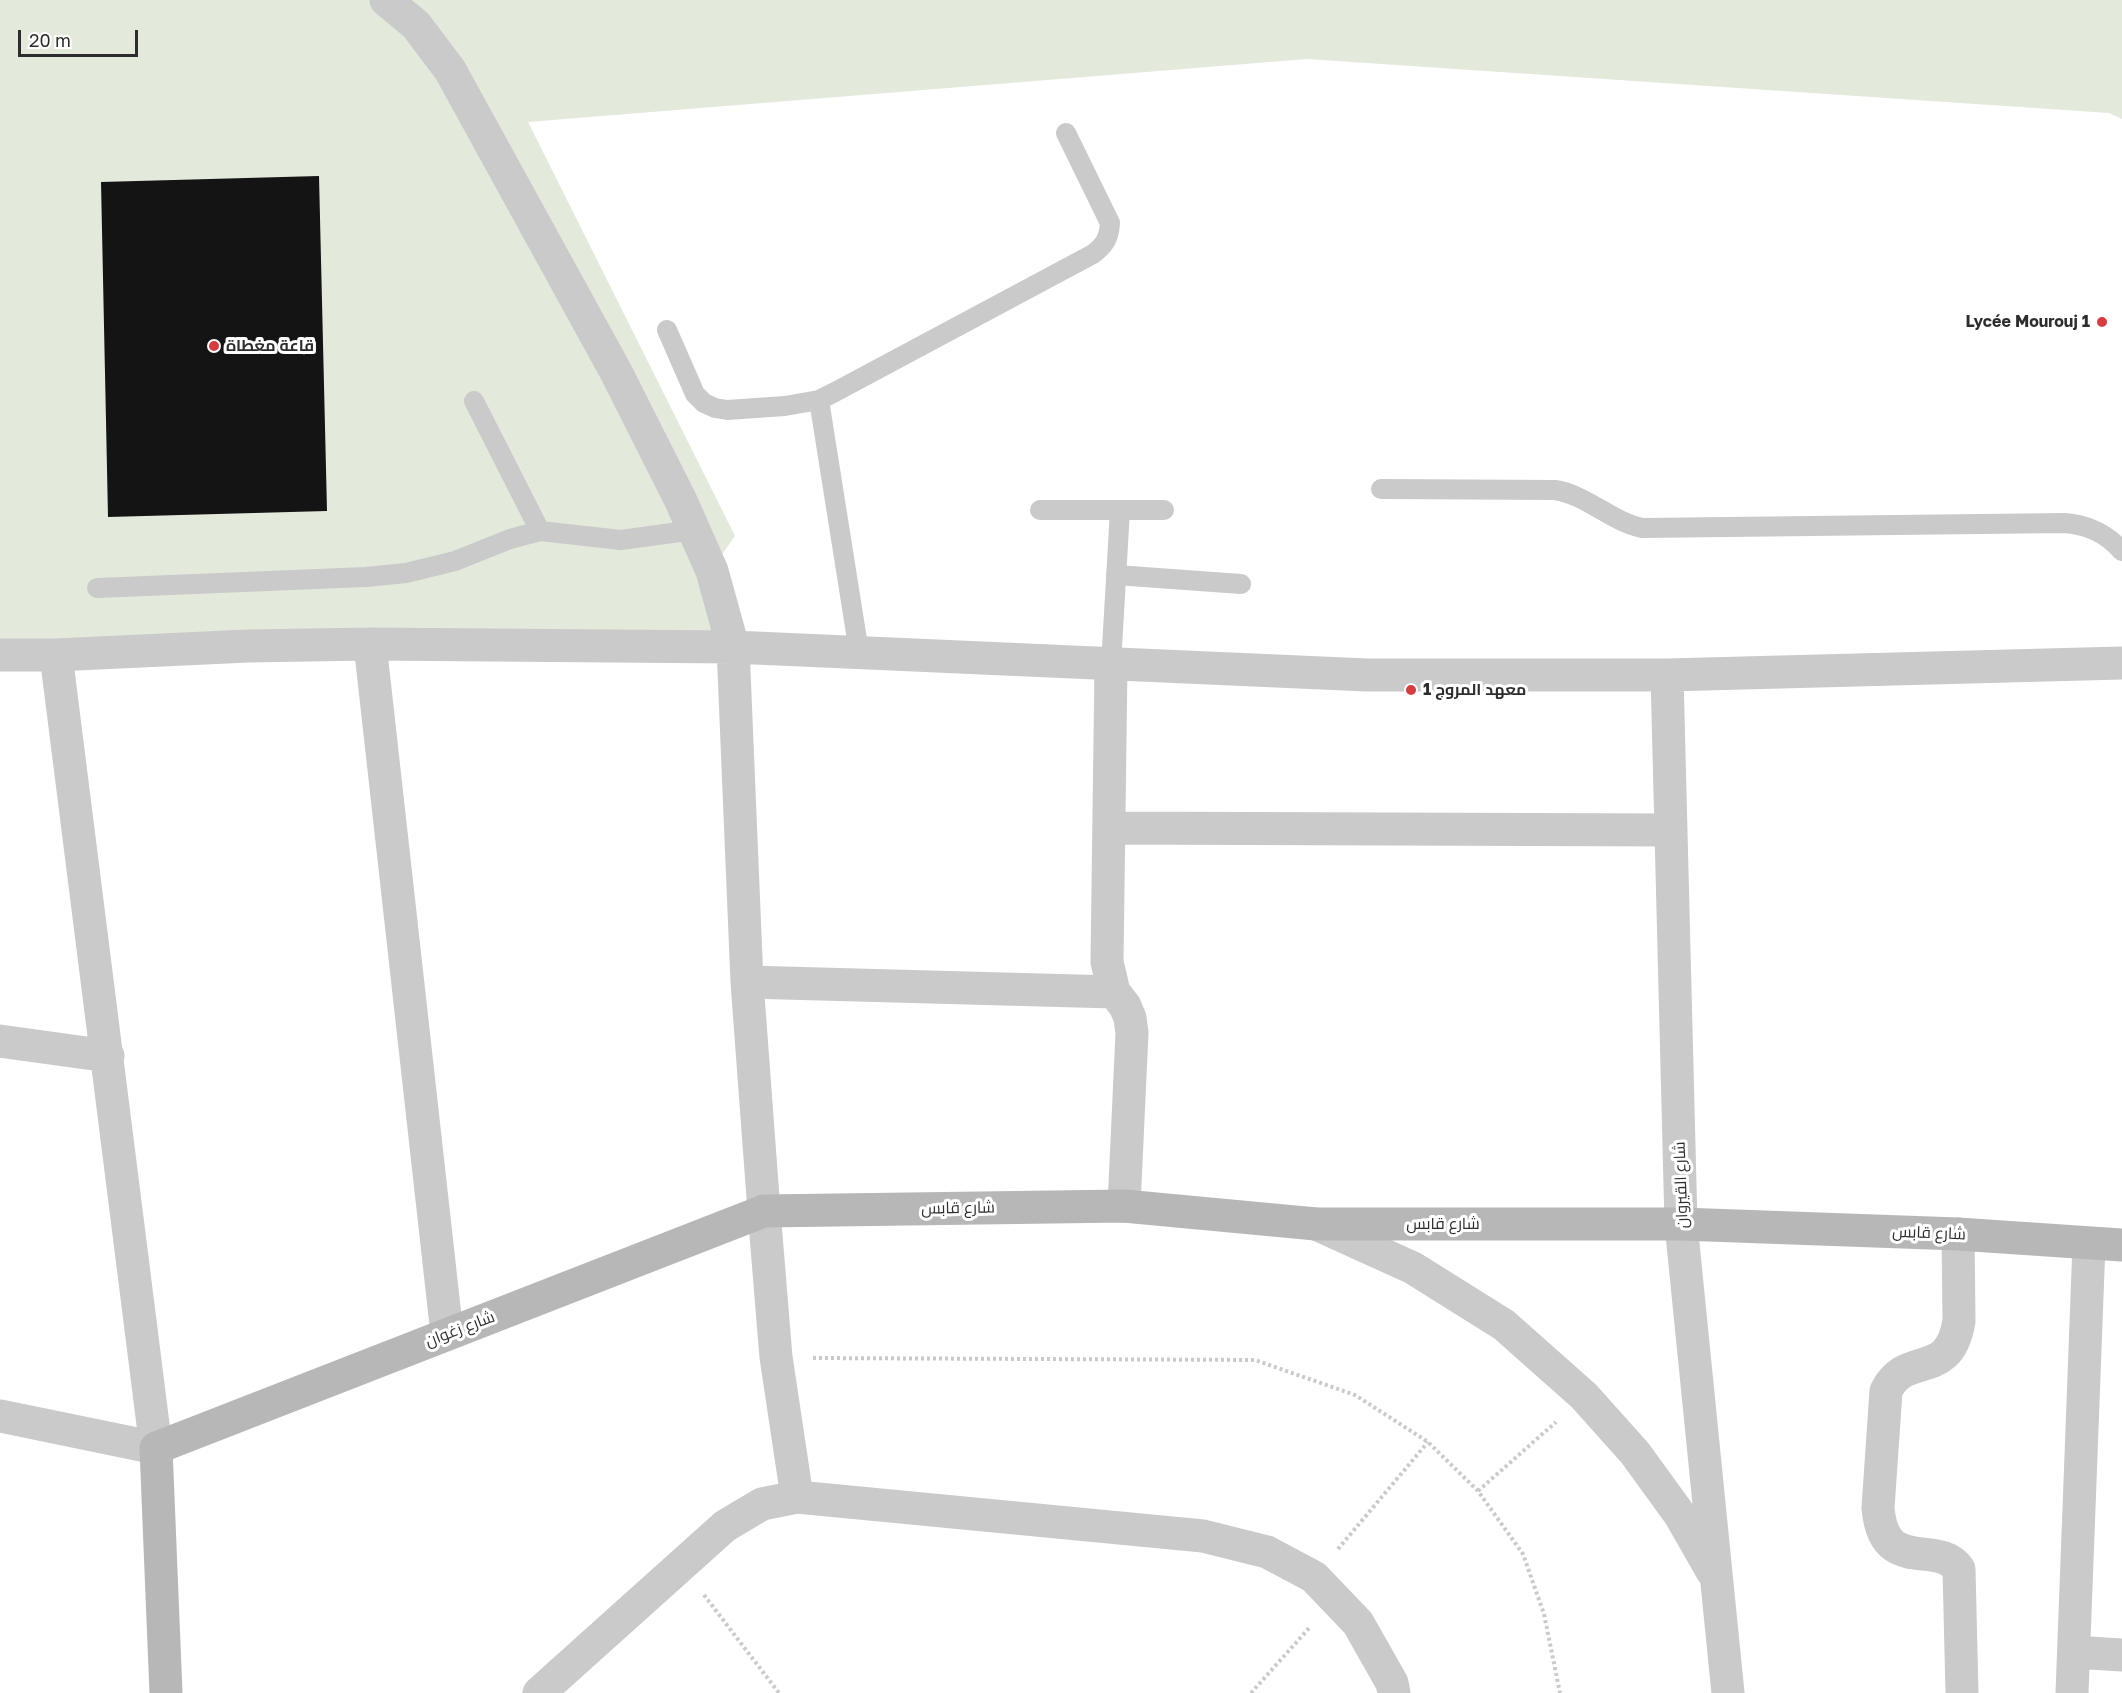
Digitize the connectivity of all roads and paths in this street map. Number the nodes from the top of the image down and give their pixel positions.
1 (386, 0) edge
2 (1066, 133) dead end
3 (667, 330) dead end
4 (819, 400) junction
5 (474, 401) dead end
6 (1381, 489) dead end
7 (1040, 510) dead end
8 (1120, 510) junction
9 (1164, 510) dead end
10 (694, 530) junction
11 (540, 531) junction
12 (2122, 551) edge
13 (1116, 575) junction
14 (1241, 584) dead end
15 (97, 588) dead end
16 (370, 644) junction
17 (733, 647) junction
18 (859, 652) junction
19 (0, 655) edge
20 (56, 655) junction
21 (2122, 663) edge
22 (1111, 665) junction
23 (1667, 675) junction
24 (1109, 828) junction
25 (1671, 830) junction
26 (747, 982) junction
27 (1114, 992) junction
28 (0, 1041) edge
29 (108, 1056) junction
30 (1124, 1206) junction
31 (764, 1211) junction
32 (1316, 1224) junction
33 (1681, 1224) junction
34 (1958, 1234) junction
35 (2089, 1244) junction
36 (2122, 1245) edge
37 (447, 1334) junction
38 (776, 1358) junction
39 (1584, 1396) junction
40 (0, 1416) edge
41 (1428, 1442) junction
42 (156, 1448) junction
43 (1478, 1491) junction
44 (797, 1497) junction
45 (681, 1566) junction
46 (1717, 1580) junction
47 (1325, 1587) junction
48 (2074, 1652) junction
49 (2122, 1654) edge
50 (166, 1693) edge
51 (539, 1693) edge
52 (779, 1693) edge
53 (1251, 1693) edge
54 (1394, 1693) edge
55 (1560, 1693) edge
56 (1728, 1693) edge
57 (1962, 1693) edge
58 (2072, 1693) edge

1 - 10 street
2 - 4 lane
3 - 4 lane
4 - 18 lane
5 - 11 lane
6 - 12 lane
7 - 8 lane
8 - 9 lane
8 - 13 lane
10 - 11 lane
10 - 17 street
11 - 15 lane
13 - 14 lane
13 - 22 lane
16 - 17 street
16 - 20 street
16 - 37 street
17 - 18 street
17 - 26 street
18 - 22 street
19 - 20 street
20 - 29 street
21 - 23 street
22 - 23 street
22 - 24 street
23 - 25 street, شارع القيروان
24 - 25 street
24 - 27 street
25 - 33 street, شارع القيروان
26 - 27 street
26 - 31 street
27 - 30 street
28 - 29 street
29 - 42 street
30 - 31 street, شارع قابس
30 - 32 street, شارع قابس
31 - 37 street, شارع زغوان
31 - 38 street
32 - 33 street, شارع قابس
32 - 39 street
33 - 34 street, شارع قابس
33 - 46 street, شارع القيروان
34 - 35 street, شارع قابس
34 - 57 street
35 - 36 street, شارع قابس
35 - 48 street
37 - 42 street, شارع زغوان
38 - 41 path
38 - 44 street
39 - 43 path
39 - 46 street
40 - 42 street
41 - 43 path
41 - 47 path
42 - 50 street
43 - 55 path
44 - 45 street
44 - 47 street
45 - 51 street
45 - 52 path
46 - 56 street, شارع القيروان
47 - 53 path
47 - 54 street
48 - 49 street
48 - 58 street

